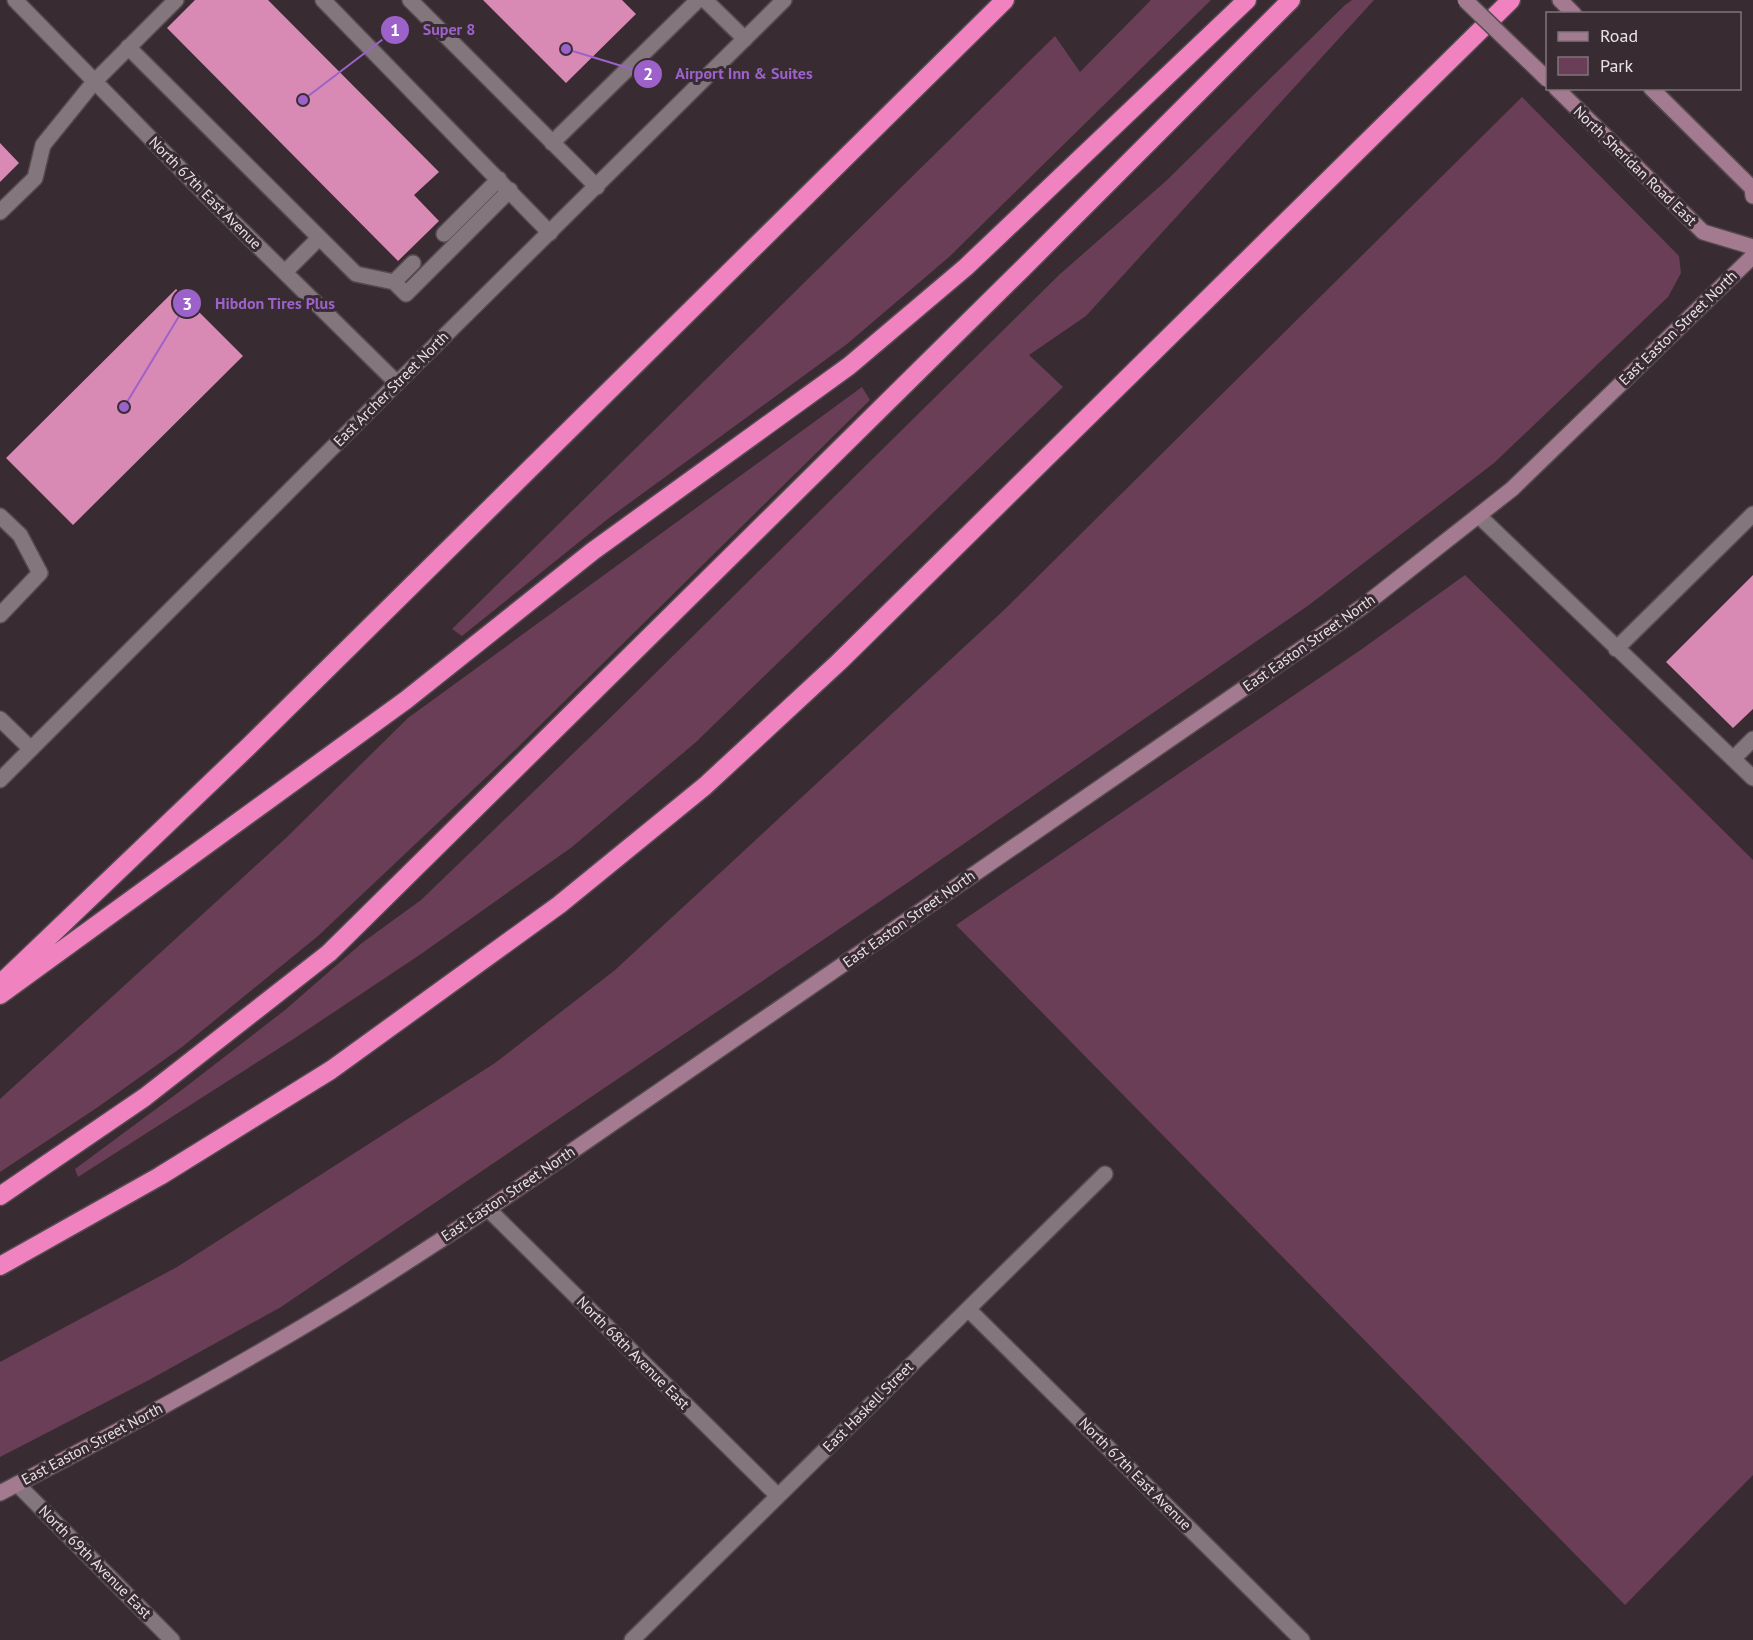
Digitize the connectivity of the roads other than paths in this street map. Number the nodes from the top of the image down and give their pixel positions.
1 (15, 0) edge
2 (176, 0) edge
3 (323, 0) edge
4 (410, 0) edge
5 (698, 0) edge
6 (705, 0) edge
7 (784, 0) edge
8 (1005, 0) edge
9 (1247, 0) edge
10 (1291, 0) edge
11 (1465, 0) edge
12 (1511, 0) edge
13 (1560, 0) edge
14 (1572, 12) edge
15 (745, 39) junction
16 (128, 47) junction
17 (1546, 78) edge
18 (94, 82) junction
19 (1558, 90) edge
20 (1653, 90) edge
21 (552, 142) junction
22 (505, 185) junction
23 (597, 187) junction
24 (1753, 196) edge
25 (0, 212) edge
26 (550, 232) junction
27 (444, 234) dead end
28 (319, 238) junction
29 (1753, 247) edge
30 (1753, 256) edge
31 (413, 263) dead end
32 (285, 272) junction
33 (394, 282) junction
34 (397, 383) junction
35 (1753, 514) edge
36 (0, 516) edge
37 (1479, 516) junction
38 (0, 615) edge
39 (1616, 649) junction
40 (0, 719) edge
41 (1753, 739) edge
42 (31, 749) junction
43 (1733, 759) junction
44 (1753, 778) edge
45 (0, 780) edge
46 (0, 984) edge
47 (0, 995) edge
48 (1105, 1174) dead end
49 (0, 1196) edge
50 (488, 1209) junction
51 (0, 1266) edge
52 (968, 1309) junction
53 (17, 1484) junction
54 (0, 1492) edge
55 (778, 1496) junction
56 (172, 1640) edge
57 (632, 1640) edge
58 (1302, 1640) edge

1 - 18 street, North 67th East Avenue
2 - 16 street
3 - 22 street
4 - 21 street
5 - 21 street
6 - 15 street
7 - 15 street, East Archer Street North
8 - 46 highway
9 - 47 highway
10 - 49 highway
11 - 17 street, bridge
12 - 51 highway
13 - 14 street
15 - 23 street, East Archer Street North
16 - 18 street
16 - 28 street
18 - 25 street
18 - 32 street, North 67th East Avenue
19 - 29 street, North Sheridan Road East
20 - 24 street
21 - 23 street
22 - 26 street
22 - 27 street
22 - 33 street
23 - 26 street, East Archer Street North
26 - 34 street, East Archer Street North
28 - 32 street
28 - 33 street
30 - 37 street, East Easton Street North
31 - 33 street
32 - 34 street, North 67th East Avenue
34 - 42 street, East Archer Street North
35 - 39 street
36 - 38 street
37 - 39 street
37 - 50 street, East Easton Street North
39 - 43 street
40 - 42 street
41 - 43 street
42 - 45 street, East Archer Street North
43 - 44 street
48 - 52 street, East Haskell Street
50 - 53 street, East Easton Street North
50 - 55 street, North 68th Avenue East
52 - 55 street, East Haskell Street
52 - 58 street, North 67th East Avenue
53 - 54 street, East Easton Street North
53 - 56 street, North 69th Avenue East
55 - 57 street, East Haskell Street

